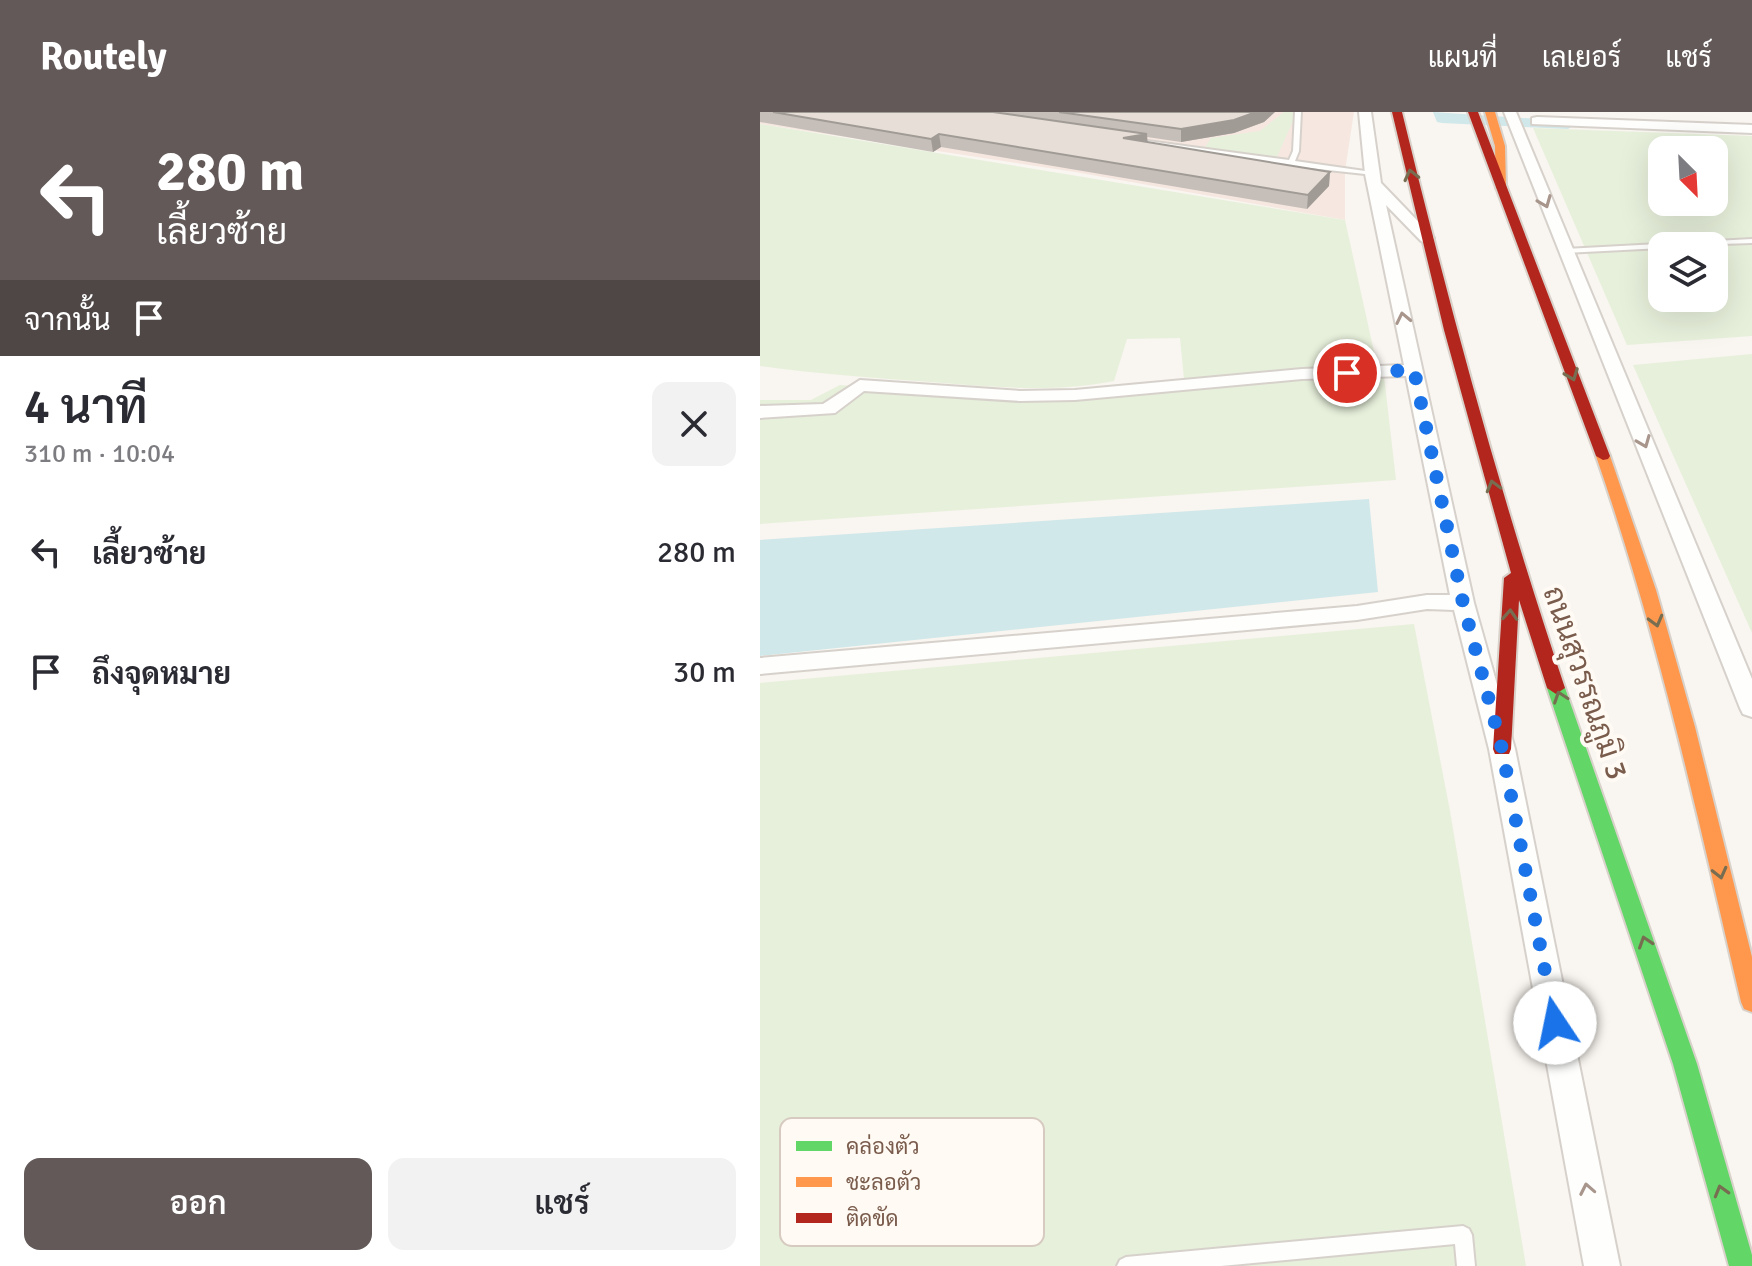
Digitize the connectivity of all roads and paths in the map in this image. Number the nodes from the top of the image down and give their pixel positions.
1 (1298, 112) edge
2 (1365, 112) edge
3 (1397, 112) edge
4 (1538, 117) edge
5 (1512, 118) edge
6 (1484, 119) edge
7 (1752, 127) edge
8 (1130, 140) edge
9 (1291, 164) junction
10 (1374, 180) junction
11 (1426, 238) junction
12 (1752, 241) edge
13 (1565, 251) junction
14 (1414, 370) junction
15 (760, 412) edge
16 (1513, 562) junction
17 (1463, 603) junction
18 (760, 666) edge
19 (1752, 708) edge
20 (1502, 749) junction
21 (1752, 1002) edge
22 (1126, 1266) edge
23 (1466, 1266) edge
24 (1602, 1266) edge
25 (1742, 1266) edge

1 - 9 lane
2 - 10 street
11 -> 3 main road, ถนนสุวรรณภูมิ 3
4 - 7 street
5 -> 13 street
6 -> 21 main road
8 - 9 lane
9 - 10 lane
10 - 11 street
14 -> 10 street
16 -> 11 main road, ถนนสุวรรณภูมิ 3
12 - 13 lane
13 -> 19 street
14 - 15 street
14 - 17 street
20 -> 16 main road
25 -> 16 main road, ถนนสุวรรณภูมิ 3
17 - 18 street
17 - 20 street
24 -> 20 street
22 - 23 lane

